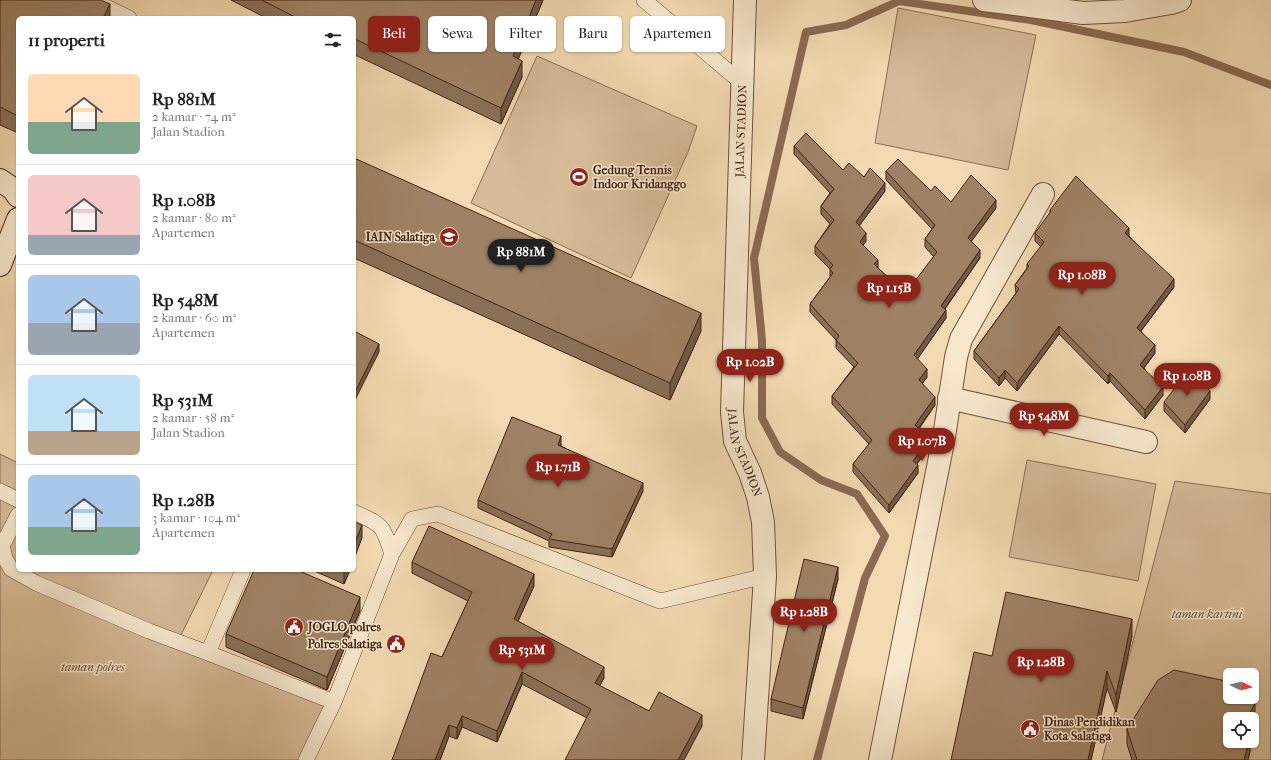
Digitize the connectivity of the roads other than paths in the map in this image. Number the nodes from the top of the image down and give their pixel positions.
1 (92, 0) edge
2 (644, 0) edge
3 (745, 0) edge
4 (984, 0) edge
5 (1180, 0) edge
6 (125, 16) edge
7 (742, 83) junction
8 (0, 180) edge
9 (16, 193) edge
10 (1043, 194) dead end
11 (16, 225) edge
12 (0, 265) edge
13 (949, 398) junction
14 (1146, 442) dead end
15 (0, 491) edge
16 (16, 499) edge
17 (356, 513) edge
18 (16, 519) edge
19 (392, 554) junction
20 (16, 571) edge
21 (18, 572) edge
22 (242, 572) edge
23 (765, 576) junction
24 (358, 600) edge
25 (372, 606) junction
26 (208, 654) junction
27 (334, 702) junction
28 (306, 760) edge
29 (754, 760) edge
30 (880, 760) edge

1 - 6 lane
2 - 7 lane
3 - 7 street, JALAN STADION
4 - 5 street
7 - 23 street, JALAN STADION
8 - 9 street
10 - 13 street
11 - 12 street
13 - 14 street
13 - 30 street
15 - 16 lane
17 - 19 lane
18 - 20 lane
19 - 23 lane
19 - 25 lane
21 - 26 lane
22 - 26 lane
23 - 29 street, JALAN STADION
24 - 25 lane
25 - 27 lane
26 - 27 lane
27 - 28 lane

